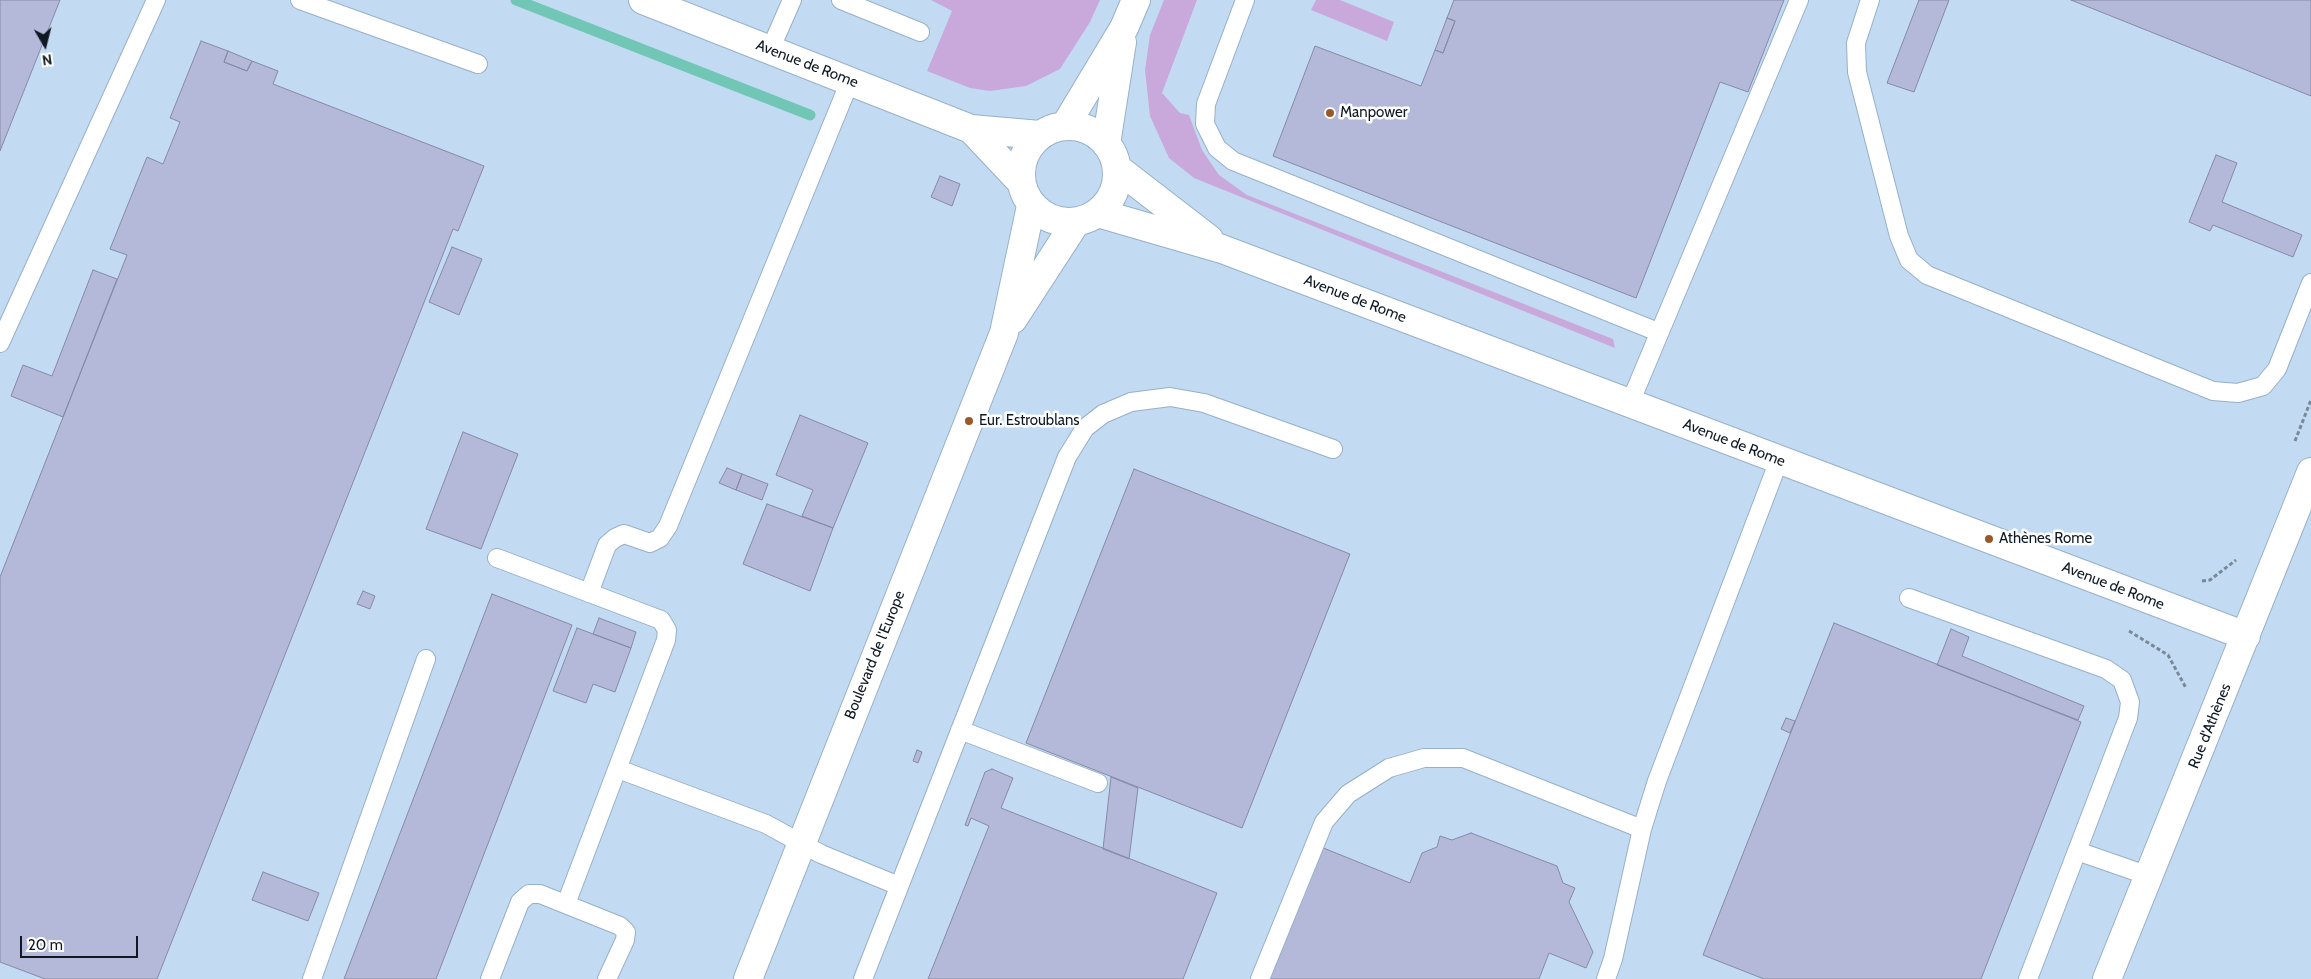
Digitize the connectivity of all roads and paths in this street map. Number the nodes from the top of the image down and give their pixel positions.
1 (156, 0) edge
2 (300, 0) edge
3 (642, 0) edge
4 (792, 0) edge
5 (841, 0) edge
6 (1136, 0) edge
7 (1245, 0) edge
8 (1799, 0) edge
9 (1870, 0) edge
10 (1124, 28) junction
11 (920, 32) dead end
12 (770, 50) junction
13 (478, 64) dead end
14 (850, 81) junction
15 (971, 129) junction
16 (1052, 130) junction
17 (1112, 156) junction
18 (1026, 194) junction
19 (1087, 217) junction
20 (1222, 249) junction
21 (2309, 294) edge
22 (1658, 332) junction
23 (1004, 333) junction
24 (0, 343) edge
25 (1630, 403) junction
26 (1333, 449) dead end
27 (1779, 460) junction
28 (2310, 480) edge
29 (2241, 554) dead end
30 (497, 558) dead end
31 (2194, 583) dead end
32 (589, 593) junction
33 (1909, 598) dead end
34 (2122, 627) dead end
35 (2246, 636) junction
36 (426, 659) dead end
37 (2185, 697) dead end
38 (960, 730) junction
39 (618, 768) junction
40 (1098, 783) dead end
41 (1642, 829) junction
42 (801, 842) junction
43 (2077, 852) junction
44 (2149, 876) junction
45 (899, 886) junction
46 (566, 904) junction
47 (312, 979) edge
48 (490, 979) edge
49 (607, 979) edge
50 (748, 979) edge
51 (863, 979) edge
52 (1260, 979) edge
53 (1606, 979) edge
54 (2028, 979) edge
55 (2107, 979) edge

1 - 24 lane
2 - 13 lane
3 - 12 street, Avenue de Rome
4 - 12 lane
5 - 11 lane
6 - 10 street
7 - 22 lane
8 - 22 lane
9 - 21 lane
10 - 16 street
10 - 17 street
12 - 14 street, Avenue de Rome
14 - 15 street, Avenue de Rome
14 - 32 lane
15 - 16 street, Avenue de Rome
15 - 18 street, Avenue de Rome
16 - 17 street
16 - 18 street
17 - 19 street
17 - 20 street, Avenue de Rome
18 - 19 street
18 - 23 street, Boulevard de l'Europe
19 - 20 street, Avenue de Rome
19 - 23 street, Boulevard de l'Europe
20 - 25 street, Avenue de Rome
22 - 25 lane
23 - 42 street, Boulevard de l'Europe
25 - 27 street, Avenue de Rome
26 - 38 lane
27 - 35 street, Avenue de Rome
27 - 41 lane
28 - 35 street, Rue d'Athènes
29 - 31 path
30 - 32 lane
32 - 39 lane
33 - 43 lane
34 - 37 path
35 - 44 street, Rue d'Athènes
36 - 47 lane
38 - 40 lane
38 - 45 lane
39 - 42 lane
39 - 46 lane
41 - 52 lane
41 - 53 lane
42 - 45 lane
42 - 50 street, Boulevard de l'Europe
43 - 44 lane
43 - 54 lane
44 - 55 street, Rue d'Athènes
45 - 51 lane
46 - 48 lane
46 - 49 lane

